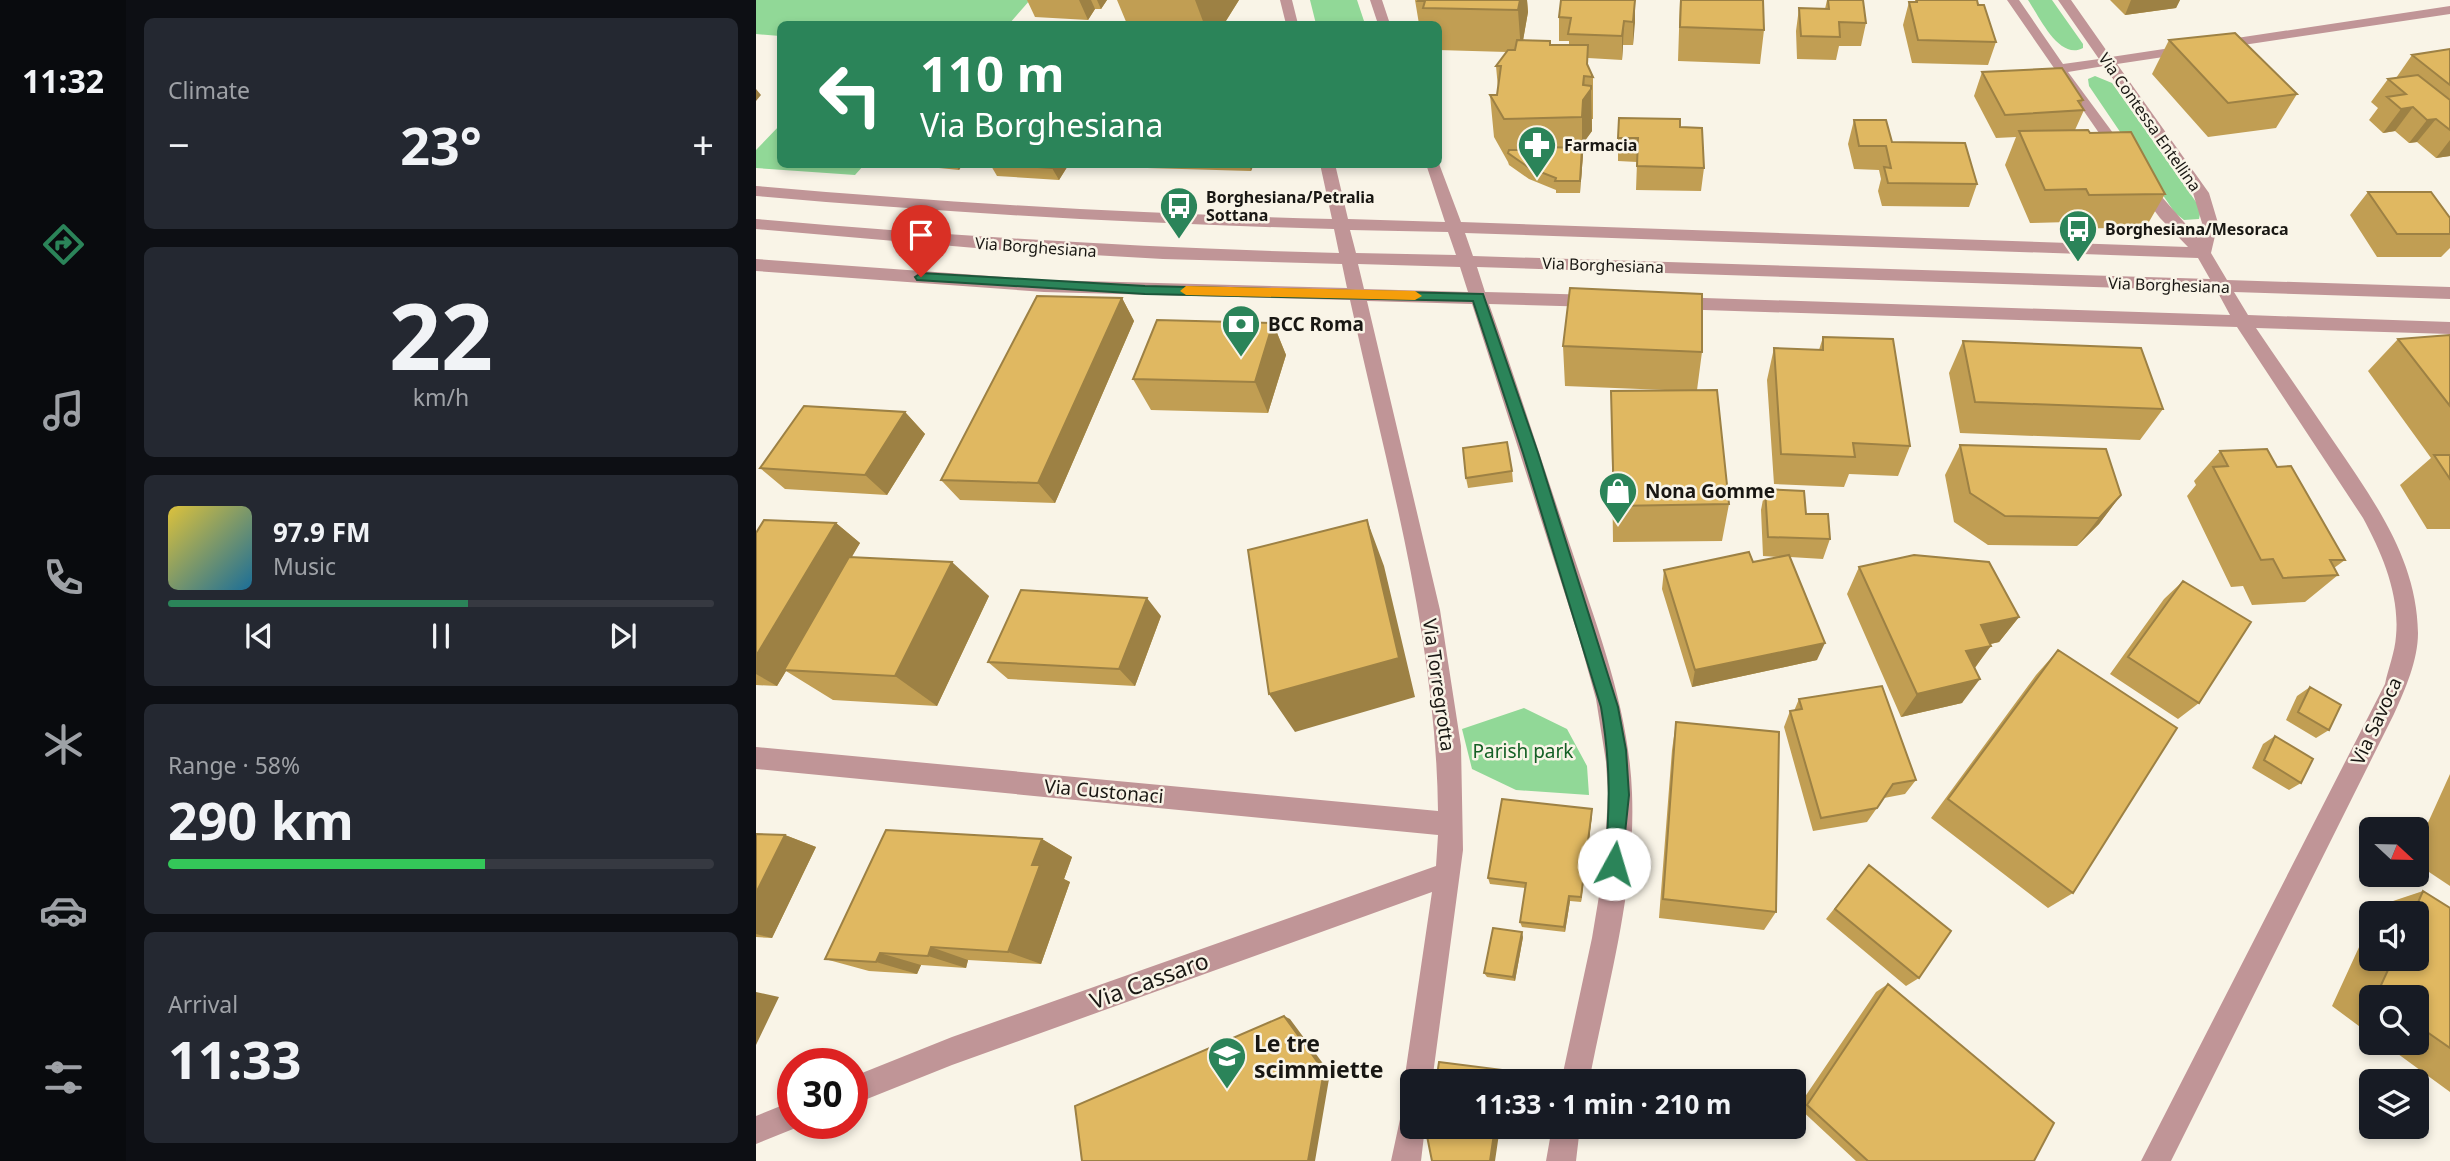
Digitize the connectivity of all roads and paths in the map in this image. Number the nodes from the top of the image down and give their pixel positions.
1 (1286, 0) edge
2 (1376, 0) edge
3 (2013, 0) edge
4 (2064, 0) edge
5 (2450, 10) edge
6 (1291, 21) edge
7 (1383, 21) edge
8 (2109, 63) junction
9 (2059, 69) junction
10 (1328, 168) edge
11 (1434, 168) edge
12 (756, 191) edge
13 (756, 224) edge
14 (1342, 225) junction
15 (1454, 227) junction
16 (2203, 253) junction
17 (1349, 258) junction
18 (1466, 261) junction
19 (756, 265) edge
20 (2222, 287) junction
21 (2410, 292) junction
22 (2450, 293) edge
23 (1358, 295) junction
24 (1478, 297) junction
25 (1617, 302) edge
26 (1659, 303) edge
27 (2243, 322) junction
28 (2446, 332) edge
29 (756, 758) edge
30 (1451, 824) junction
31 (1448, 874) junction
32 (1420, 1069) edge
33 (1577, 1069) edge
34 (868, 1085) edge
35 (777, 1121) edge
36 (756, 1130) edge
37 (1409, 1139) edge
38 (1564, 1139) edge
39 (1406, 1161) edge
40 (1561, 1161) edge
41 (2156, 1161) edge

1 - 6 street
2 - 7 street
3 - 9 street
4 - 8 street, Via Contessa Entellina
5 - 8 street
8 - 9 street
8 - 16 street, Via Contessa Entellina
9 - 16 street
10 - 14 street, Via Torregrotta
11 - 15 street
12 - 14 street, Via Borghesiana
13 - 17 street, Via Borghesiana
14 - 15 street, Via Borghesiana
14 - 17 street, Via Torregrotta
15 - 16 street, Via Borghesiana
15 - 18 street
16 - 20 street
17 - 18 street, Via Borghesiana
17 - 23 street, Via Torregrotta
18 - 20 street, Via Borghesiana
18 - 24 street
19 - 23 street, Via Borghesiana
20 - 21 street, Via Borghesiana
20 - 27 street, Via Savoca
21 - 22 street, Via Borghesiana
21 - 28 street
23 - 24 street, Via Borghesiana
23 - 30 street, Via Torregrotta
24 - 25 street, Via Borghesiana
24 - 33 street
26 - 27 street, Via Borghesiana
27 - 28 street, Via Borghesiana
27 - 41 street, Via Savoca
29 - 30 street, Via Custonaci
30 - 31 street, Via Torregrotta
31 - 32 street, Via Torregrotta
31 - 34 street, Via Cassaro
35 - 36 street
37 - 39 street
38 - 40 street

